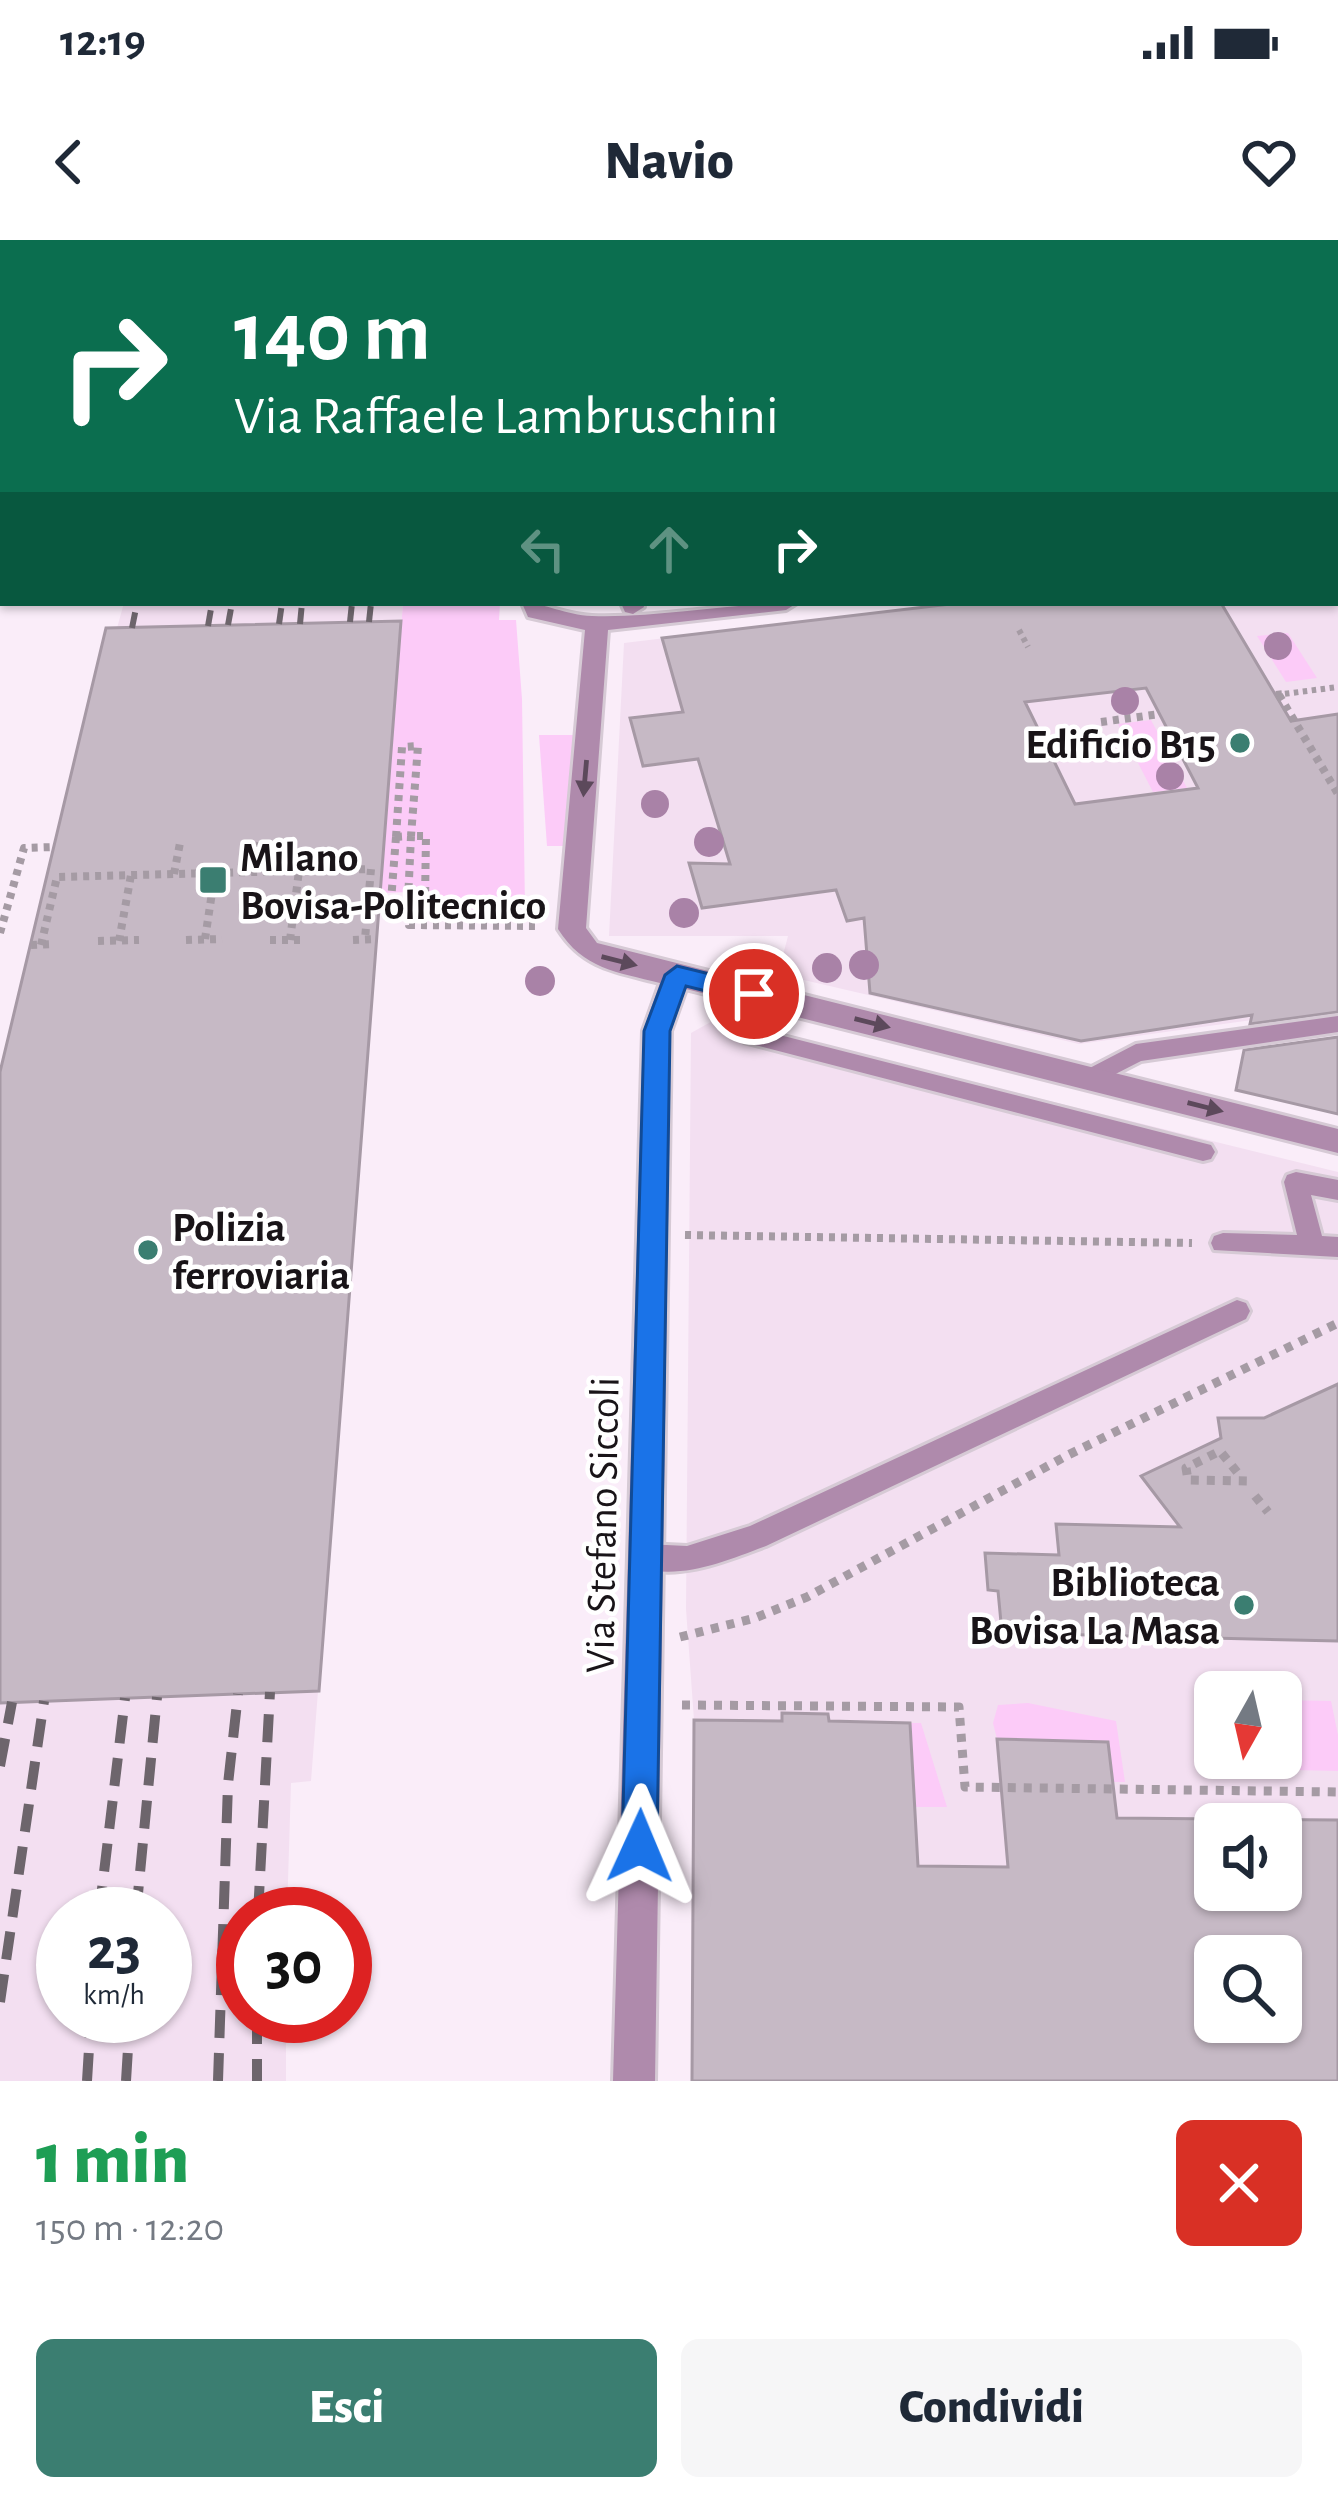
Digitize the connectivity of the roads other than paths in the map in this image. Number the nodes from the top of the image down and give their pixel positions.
1 (534, 606) edge
2 (760, 606) edge
3 (597, 625) junction
4 (677, 975) junction
5 (1338, 1024) edge
6 (752, 1036) dead end
7 (1037, 1064) junction
8 (1092, 1077) junction
9 (1031, 1108) junction
10 (1338, 1141) edge
11 (1203, 1152) dead end
12 (1338, 1190) edge
13 (1223, 1243) road end
14 (1325, 1247) edge
15 (1238, 1311) dead end
16 (644, 1557) junction
17 (634, 2081) edge

1 - 3 street
2 - 3 street
3 -> 4 street
4 -> 7 street
4 - 16 street, Via Stefano Siccoli
5 - 8 lane
6 - 9 lane
7 - 8 street
7 - 9 lane
8 -> 10 street
9 - 11 lane
12 - 14 lane
13 - 14 lane
15 - 16 lane
16 - 17 street, Via Stefano Siccoli

